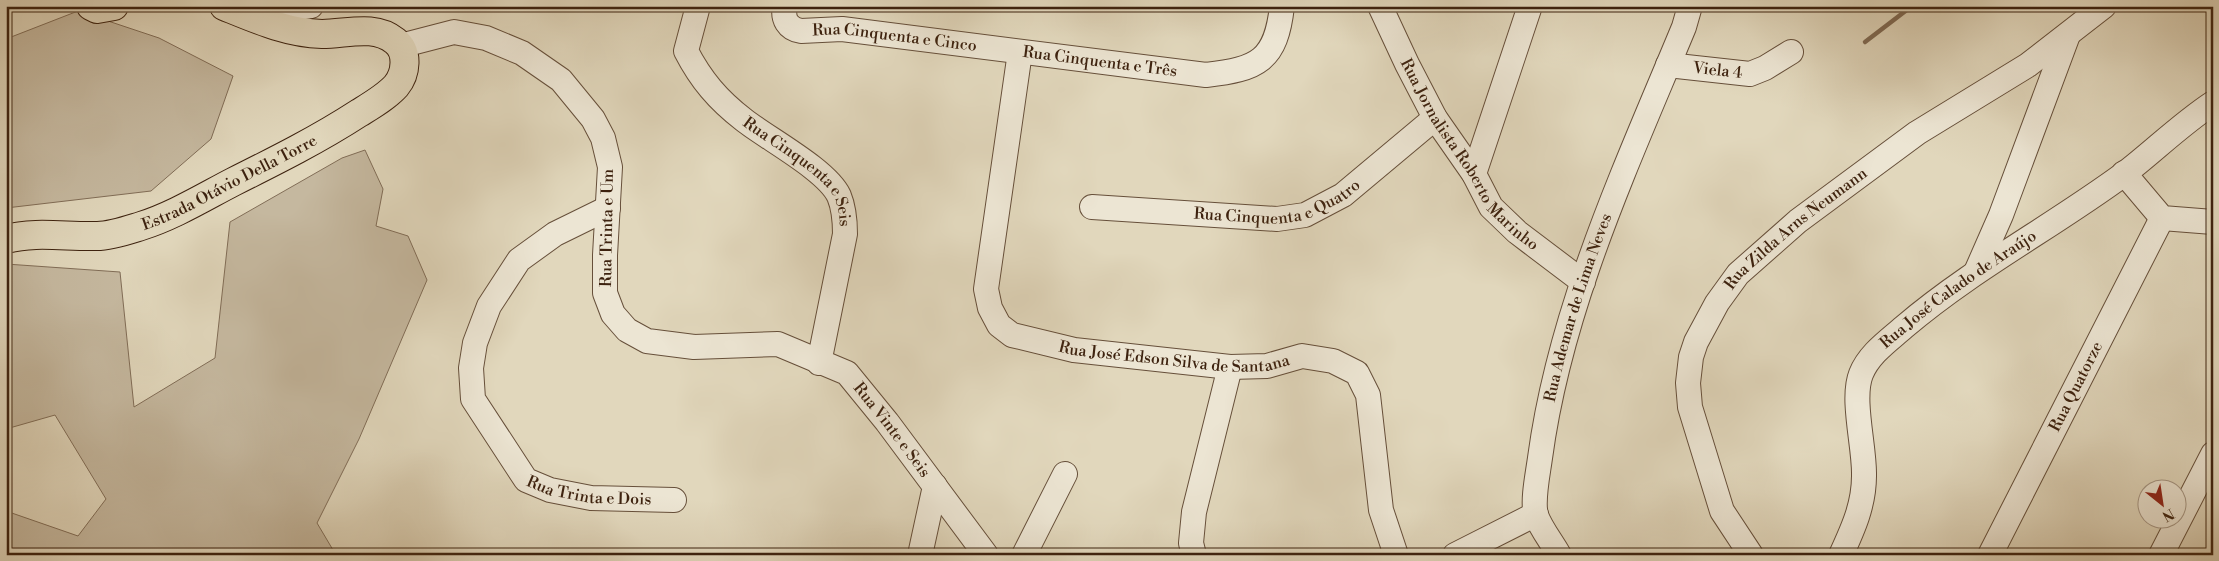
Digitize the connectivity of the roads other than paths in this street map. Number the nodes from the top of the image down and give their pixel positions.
1 (91, 6) edge
2 (114, 6) edge
3 (311, 6) edge
4 (698, 6) edge
5 (785, 6) edge
6 (1282, 6) edge
7 (1380, 6) edge
8 (1530, 6) edge
9 (1690, 6) edge
10 (2104, 6) edge
11 (235, 11) edge
12 (2068, 34) junction
13 (400, 46) junction
14 (1020, 52) junction
15 (1791, 52) dead end
16 (1668, 65) junction
17 (2213, 103) edge
18 (1435, 118) junction
19 (1474, 174) junction
20 (2124, 174) junction
21 (1092, 207) dead end
22 (608, 208) junction
23 (2162, 218) junction
24 (2213, 222) edge
25 (6, 239) edge
26 (1976, 272) junction
27 (1583, 282) junction
28 (1012, 335) joint
29 (819, 363) junction
30 (1230, 367) junction
31 (2213, 454) edge
32 (1065, 474) dead end
33 (935, 486) junction
34 (674, 500) dead end
35 (1536, 514) junction
36 (920, 555) edge
37 (986, 555) edge
38 (1024, 555) edge
39 (1194, 555) edge
40 (1396, 555) edge
41 (1455, 555) edge
42 (1559, 555) edge
43 (1751, 555) edge
44 (1841, 555) edge
45 (1990, 555) edge
46 (2161, 555) edge

1 - 2 main road
3 - 11 street
4 - 29 street, Rua Cinquenta e Seis
5 - 14 street, Rua Cinquenta e Cinco
6 - 14 street, Rua Cinquenta e Três
7 - 18 street, Rua Jornalista Roberto Marinho
8 - 19 street
9 - 16 street, Rua Ademar de Lima Neves
10 - 12 street, Rua Zilda Arns Neumann
11 - 13 main road
12 - 26 street
12 - 43 street, Rua Zilda Arns Neumann
13 - 22 street, Rua Trinta e Um
13 - 25 main road, Estrada Otávio Della Torre
14 - 28 street, Rua Cinquenta e Três
15 - 16 street, Viela 4
16 - 27 street, Rua Ademar de Lima Neves
17 - 20 street, Rua José Calado de Araújo
18 - 19 street, Rua Jornalista Roberto Marinho
18 - 21 street, Rua Cinquenta e Quatro
19 - 27 street, Rua Jornalista Roberto Marinho
20 - 23 street
20 - 26 street, Rua José Calado de Araújo
22 - 29 street, Rua Trinta e Um
22 - 34 street, Rua Trinta e Dois
23 - 24 street
23 - 45 street, Rua Quatorze
26 - 44 street, Rua José Calado de Araújo
27 - 35 street, Rua Ademar de Lima Neves
28 - 30 street, Rua José Edson Silva de Santana
29 - 33 street, Rua Vinte e Seis
30 - 39 street
30 - 40 street, Rua José Edson Silva de Santana
31 - 46 street
32 - 38 street
33 - 36 street
33 - 37 street, Rua Vinte e Seis
35 - 41 street
35 - 42 street, Rua Ademar de Lima Neves

